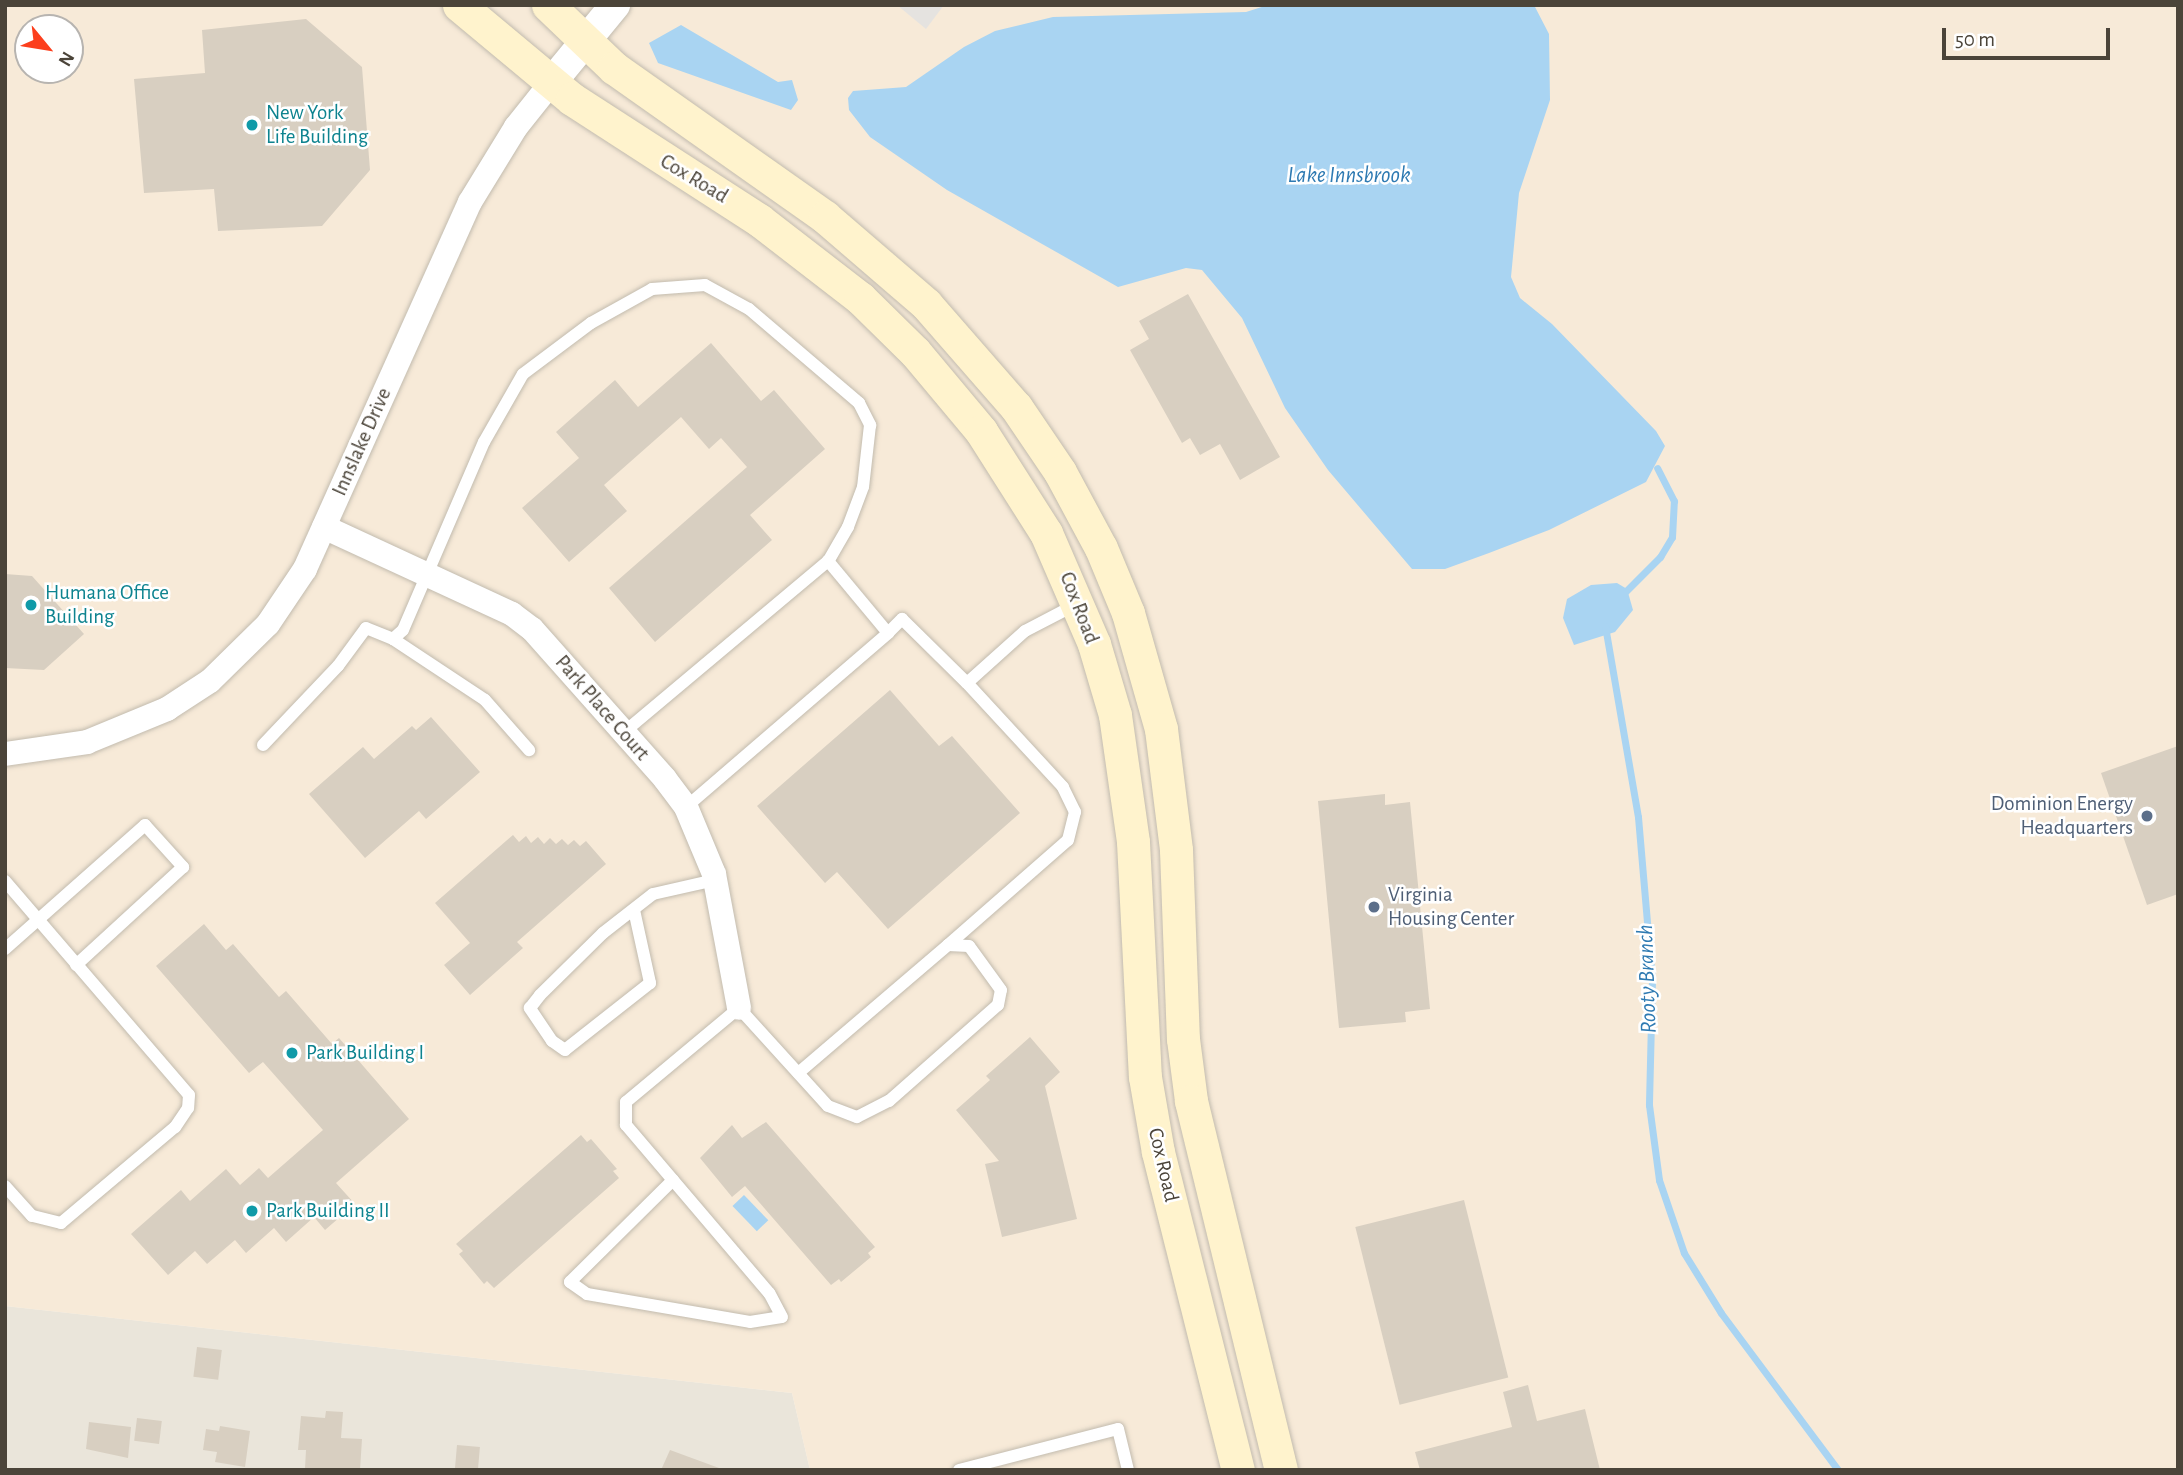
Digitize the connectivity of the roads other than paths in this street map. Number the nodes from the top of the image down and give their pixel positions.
1 (459, 5) edge
2 (548, 5) edge
3 (615, 5) edge
4 (583, 43) junction
5 (551, 83) junction
6 (324, 527) junction
7 (828, 561) junction
8 (428, 573) junction
9 (1078, 603) junction
10 (888, 633) junction
11 (393, 639) junction
12 (967, 683) junction
13 (623, 733) junction
14 (263, 745) dead end
15 (529, 750) dead end
16 (5, 754) edge
17 (687, 807) junction
18 (715, 880) junction
19 (5, 881) edge
20 (634, 910) junction
21 (36, 922) junction
22 (948, 945) junction
23 (5, 949) edge
24 (76, 965) junction
25 (739, 1008) junction
26 (798, 1073) junction
27 (673, 1180) junction
28 (5, 1186) edge
29 (959, 1470) edge
30 (1128, 1470) edge
31 (1238, 1470) edge
32 (1281, 1470) edge

1 - 5 main road, Cox Road
2 - 4 main road, Cox Road
3 - 4 street, Innslake Drive
4 - 5 street, Innslake Drive
4 - 32 main road, Cox Road
5 - 6 street, Innslake Drive
5 - 9 main road, Cox Road
6 - 8 street, Park Place Court
6 - 16 street, Innslake Drive
7 - 8 lane
7 - 10 lane
7 - 13 lane
8 - 11 lane
8 - 13 street, Park Place Court
9 - 12 lane
9 - 31 main road, Cox Road
10 - 12 lane
10 - 17 lane
11 - 14 lane
11 - 15 lane
12 - 22 lane
13 - 17 street, Park Place Court
17 - 18 street, Park Place Court
18 - 20 lane
18 - 25 street, Park Place Court
19 - 21 lane
20 - 20 lane
21 - 23 lane
21 - 24 lane
21 - 24 lane
22 - 26 lane
22 - 26 lane
24 - 28 lane
25 - 26 lane
25 - 27 lane
27 - 27 lane
29 - 30 lane

